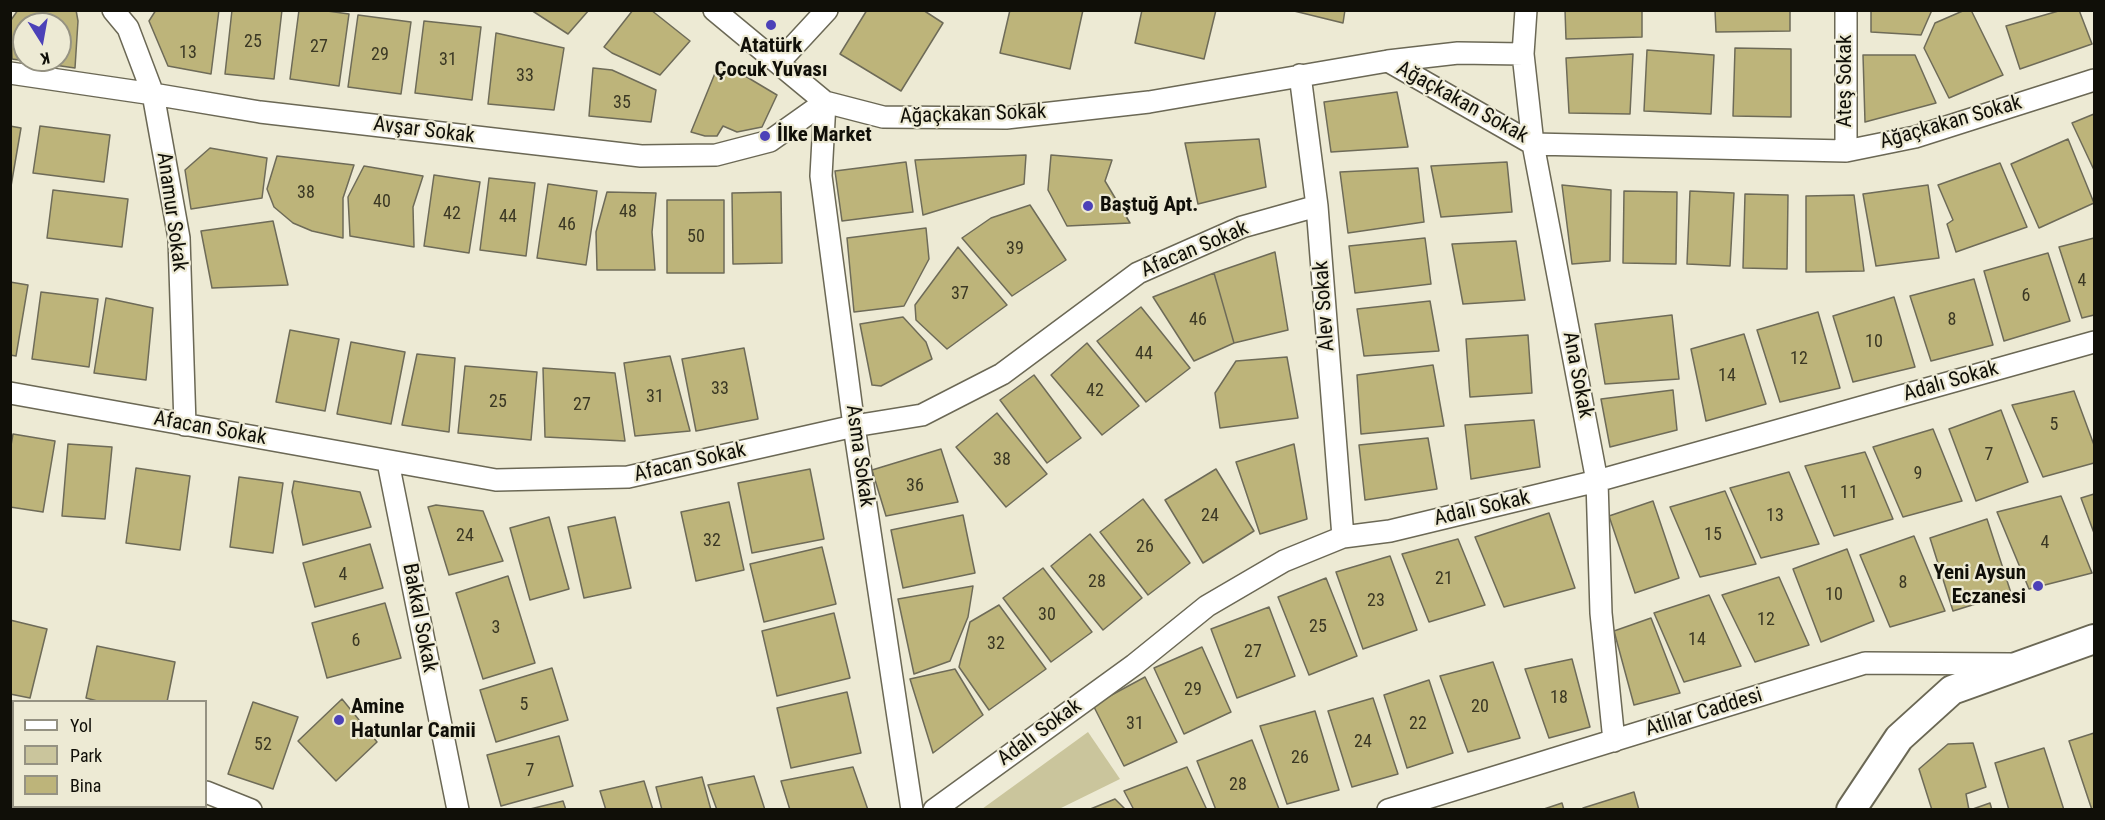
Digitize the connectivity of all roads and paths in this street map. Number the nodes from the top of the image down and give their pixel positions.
1 (113, 10) edge
2 (714, 10) edge
3 (827, 10) edge
4 (1526, 10) edge
5 (1846, 10) edge
6 (1523, 54) junction
7 (1388, 61) junction
8 (778, 63) junction
9 (10, 73) edge
10 (1300, 75) junction
11 (2094, 80) edge
12 (153, 94) junction
13 (825, 102) junction
14 (1533, 144) junction
15 (1846, 151) junction
16 (1317, 206) junction
17 (2094, 342) edge
18 (10, 393) edge
19 (185, 425) junction
20 (854, 426) junction
21 (388, 462) junction
22 (1597, 481) junction
23 (1343, 537) junction
24 (2094, 639) edge
25 (2025, 664) junction
26 (1614, 741) junction
27 (207, 792) edge
28 (251, 810) edge
29 (458, 810) edge
30 (912, 810) edge
31 (934, 810) edge
32 (1388, 810) edge
33 (1851, 810) edge

1 - 12 street, Anamur Sokak
2 - 8 street, Ağaçkakan Sokak
3 - 8 street
4 - 6 street, Ana Sokak
5 - 15 street, Ateş Sokak
6 - 7 street
6 - 14 street, Ana Sokak
7 - 10 street, Ağaçkakan Sokak
7 - 14 street, Ağaçkakan Sokak
8 - 13 street, Ağaçkakan Sokak
9 - 12 street, Avşar Sokak
10 - 13 street, Ağaçkakan Sokak
10 - 16 street, Alev Sokak
11 - 15 street, Ağaçkakan Sokak
12 - 13 street, Avşar Sokak
12 - 19 street, Anamur Sokak
13 - 20 street, Asma Sokak
14 - 15 street, Ağaçkakan Sokak
14 - 22 street, Ana Sokak
16 - 20 street, Afacan Sokak
16 - 23 street, Alev Sokak
17 - 22 street, Adalı Sokak
18 - 19 street, Afacan Sokak
19 - 21 street, Afacan Sokak
20 - 21 street, Afacan Sokak
20 - 30 street, Asma Sokak
21 - 29 street, Bakkal Sokak
22 - 23 street, Adalı Sokak
22 - 26 street, Ana Sokak
23 - 31 street, Adalı Sokak
24 - 25 main road
25 - 26 street, Atlılar Caddesi
25 - 33 main road
26 - 32 street, Atlılar Caddesi
27 - 28 street

